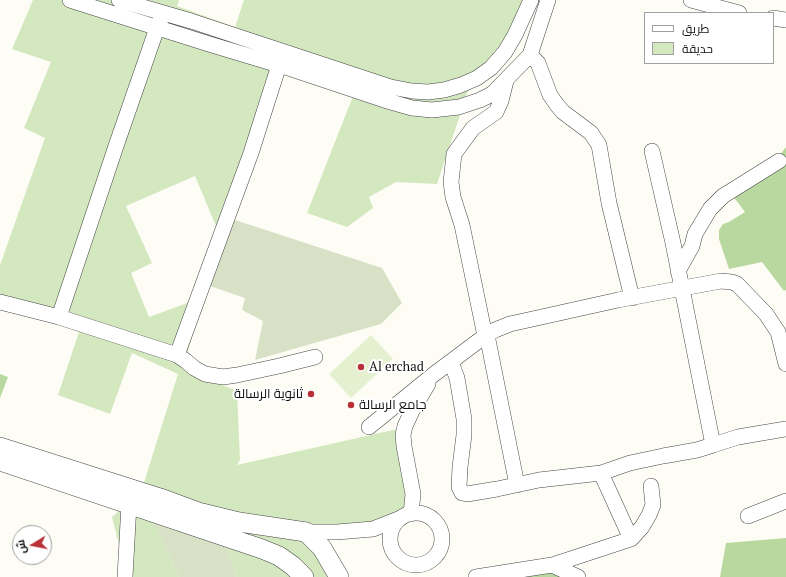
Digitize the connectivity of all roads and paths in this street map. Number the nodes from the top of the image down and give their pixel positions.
1 (70, 0) edge
2 (119, 0) edge
3 (532, 0) edge
4 (548, 0) edge
5 (691, 0) edge
6 (104, 5) edge
7 (736, 12) edge
8 (164, 14) junction
9 (774, 18) edge
10 (786, 20) edge
11 (157, 28) junction
12 (530, 55) junction
13 (283, 59) junction
14 (506, 80) junction
15 (652, 151) dead end
16 (779, 161) dead end
17 (678, 271) junction
18 (682, 289) junction
19 (632, 298) junction
20 (0, 302) edge
21 (59, 317) junction
22 (486, 336) junction
23 (177, 356) junction
24 (315, 357) dead end
25 (451, 362) junction
26 (786, 364) edge
27 (433, 375) junction
28 (369, 428) dead end
29 (786, 429) edge
30 (713, 445) junction
31 (0, 447) edge
32 (0, 461) edge
33 (601, 472) junction
34 (517, 485) junction
35 (651, 486) dead end
36 (786, 502) edge
37 (129, 504) junction
38 (407, 516) junction
39 (748, 516) dead end
40 (373, 529) junction
41 (306, 532) junction
42 (336, 532) junction
43 (630, 539) junction
44 (391, 546) junction
45 (322, 548) junction
46 (552, 565) junction
47 (125, 577) edge
48 (304, 577) edge
49 (339, 577) edge
50 (476, 577) edge
51 (578, 577) edge

1 - 6 street
2 - 8 street
3 - 13 street
4 - 12 street
5 - 7 street
6 - 11 street
8 - 11 street
8 - 13 street
9 - 10 street
11 - 13 street
11 - 21 street
12 - 14 street
12 - 19 street
13 - 14 street
13 - 23 street
14 - 22 street
15 - 17 street
16 - 17 street
17 - 18 street
18 - 19 street
18 - 26 street
18 - 30 street
19 - 22 street
20 - 21 street
21 - 23 street
22 - 25 street
22 - 34 street
23 - 24 street
25 - 27 street
25 - 34 street
27 - 28 street
27 - 38 street
29 - 30 street
30 - 33 street
31 - 41 street
32 - 37 street
33 - 34 street
33 - 43 street
35 - 43 street
36 - 39 street
37 - 47 street
37 - 48 street
38 - 40 street
38 - 44 street
38 - 44 street
40 - 42 street
40 - 44 street
41 - 42 street
41 - 45 street
42 - 45 street
43 - 46 street
45 - 49 street
46 - 50 street
46 - 51 street

